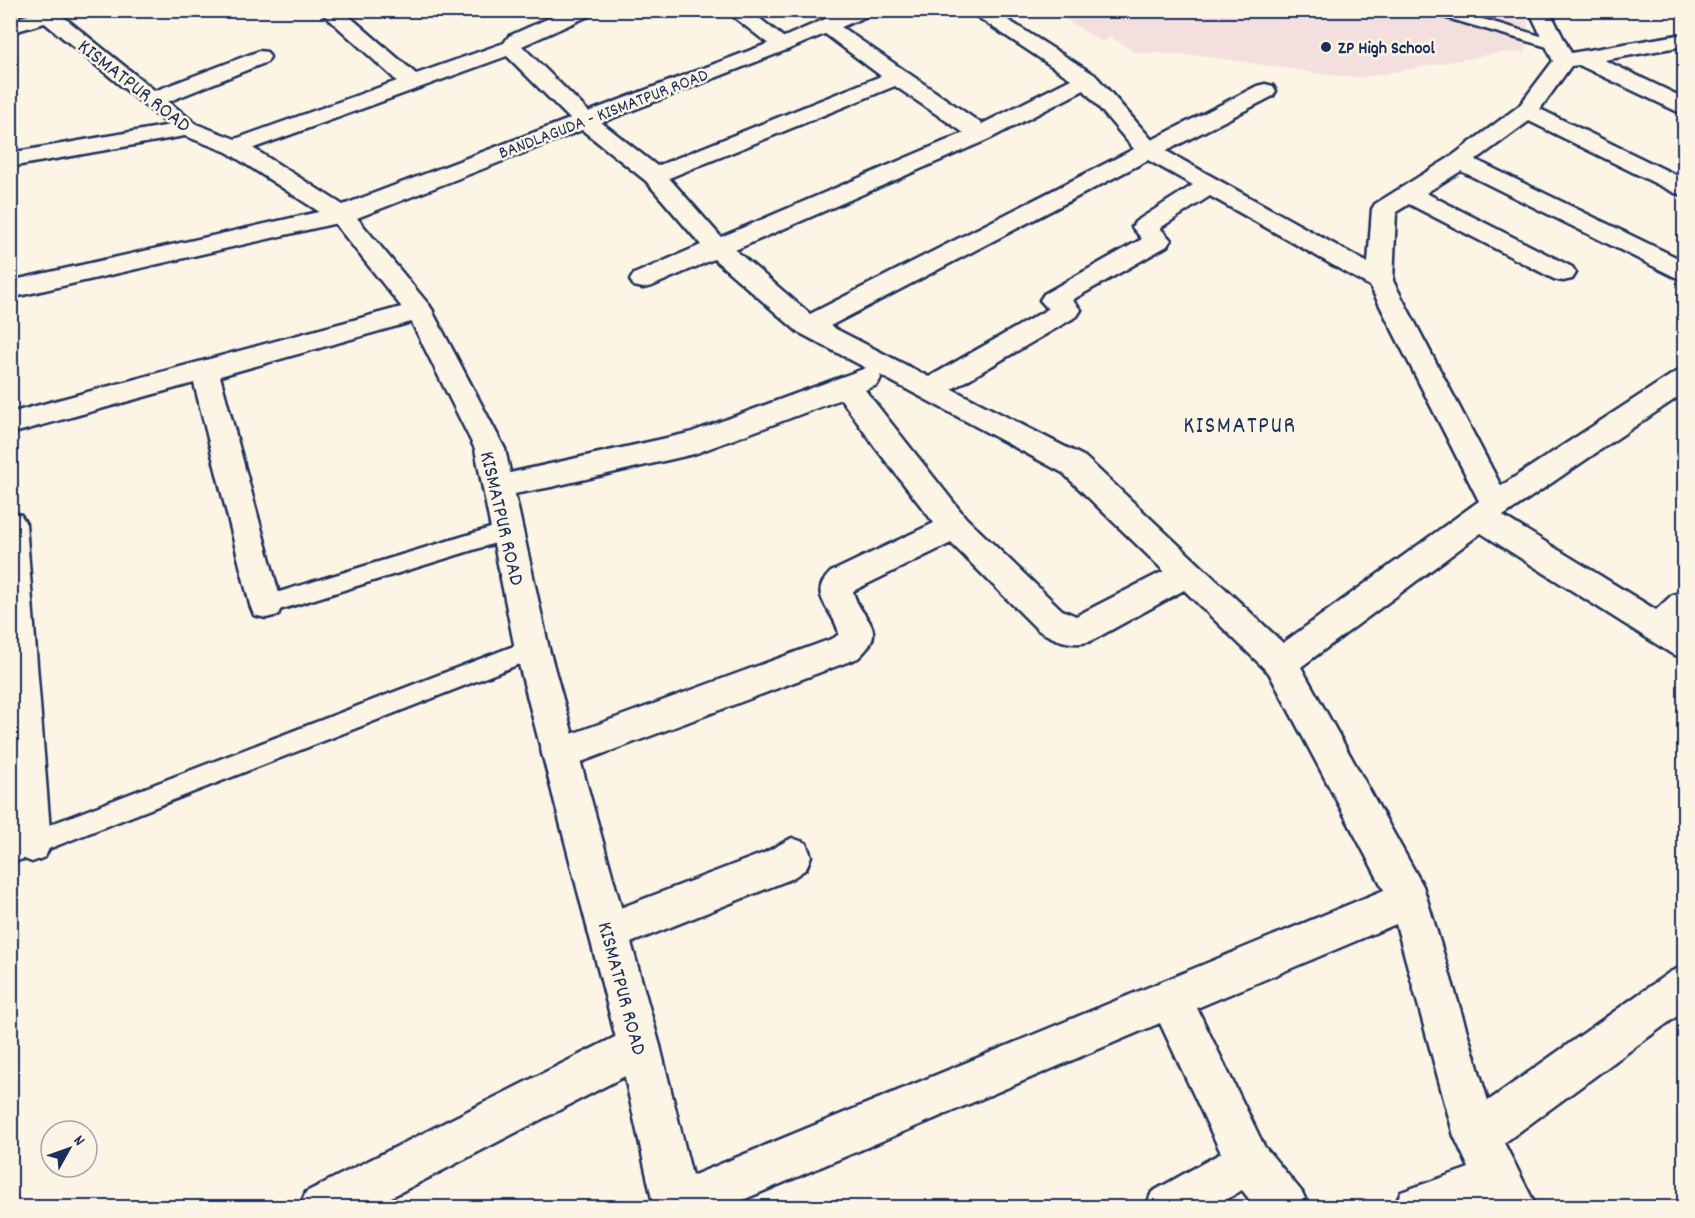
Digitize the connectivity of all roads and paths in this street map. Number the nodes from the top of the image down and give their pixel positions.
1 (329, 10) edge
2 (586, 10) edge
3 (735, 10) edge
4 (865, 10) edge
5 (977, 10) edge
6 (1435, 10) edge
7 (1539, 10) edge
8 (46, 14) edge
9 (827, 26) junction
10 (10, 27) edge
11 (1684, 40) edge
12 (782, 45) junction
13 (511, 47) junction
14 (1567, 55) junction
15 (259, 57) dead end
16 (897, 77) junction
17 (1087, 80) junction
18 (412, 82) junction
19 (1265, 91) dead end
20 (152, 100) junction
21 (1684, 106) edge
22 (1527, 111) junction
23 (584, 120) junction
24 (188, 129) junction
25 (981, 134) junction
26 (235, 147) junction
27 (1149, 151) junction
28 (10, 160) edge
29 (1460, 160) junction
30 (654, 176) junction
31 (1210, 185) junction
32 (1684, 188) edge
33 (1408, 194) junction
34 (341, 215) junction
35 (718, 249) junction
36 (1684, 271) edge
37 (1563, 273) dead end
38 (643, 280) dead end
39 (1380, 281) junction
40 (10, 291) edge
41 (420, 311) junction
42 (808, 326) junction
43 (890, 369) junction
44 (205, 371) junction
45 (1684, 380) edge
46 (848, 386) junction
47 (930, 389) junction
48 (10, 424) edge
49 (498, 486) junction
50 (1488, 511) junction
51 (10, 524) edge
52 (955, 527) junction
53 (507, 531) junction
54 (1188, 573) junction
55 (266, 605) joint
56 (1684, 605) edge
57 (1671, 636) edge
58 (532, 649) junction
59 (1281, 663) junction
60 (560, 754) junction
61 (21, 848) edge
62 (792, 856) dead end
63 (1409, 899) junction
64 (608, 933) junction
65 (1684, 986) edge
66 (1170, 998) junction
67 (639, 1046) junction
68 (1476, 1136) junction
69 (1248, 1162) junction
70 (1507, 1194) edge
71 (676, 1206) edge
72 (322, 1208) edge
73 (1168, 1208) edge
74 (1286, 1208) edge
75 (1417, 1208) edge

1 - 18 street
2 - 13 street
3 - 12 street
4 - 9 street, BANDLAGUDA - KISMATPUR ROAD
5 - 17 street
6 - 14 lane
7 - 14 street
8 - 10 street
8 - 20 street, KISMATPUR ROAD
9 - 12 street, BANDLAGUDA - KISMATPUR ROAD
9 - 16 street
11 - 14 street
12 - 23 street, BANDLAGUDA - KISMATPUR ROAD
13 - 18 street
13 - 23 street
14 - 21 street
14 - 22 street
15 - 20 street
16 - 25 street
16 - 30 street
17 - 25 street
17 - 27 street
18 - 26 street
19 - 27 street
20 - 24 street, KISMATPUR ROAD
22 - 29 street
22 - 32 street
23 - 30 street
23 - 34 street, BANDLAGUDA - KISMATPUR ROAD
24 - 26 street, KISMATPUR ROAD
24 - 28 street
25 - 35 street
26 - 34 street, KISMATPUR ROAD
27 - 31 street
27 - 42 street
29 - 33 street
29 - 36 street
30 - 35 street
31 - 39 street
31 - 47 street
33 - 37 street
33 - 39 street
34 - 40 street, BANDLAGUDA - KISMATPUR ROAD
34 - 41 street, KISMATPUR ROAD
35 - 38 street
35 - 42 street
39 - 50 street
41 - 44 street
41 - 49 street, KISMATPUR ROAD
42 - 43 street
43 - 46 street
43 - 47 street
44 - 48 street
44 - 55 street
45 - 50 street
46 - 49 street
46 - 52 street
47 - 54 street
49 - 53 street, KISMATPUR ROAD
50 - 57 street
50 - 59 street
51 - 61 street
52 - 54 street
52 - 60 street
53 - 55 lane
53 - 58 street, KISMATPUR ROAD
54 - 59 street
56 - 57 street
58 - 60 street, KISMATPUR ROAD
58 - 61 lane
59 - 63 street
60 - 64 street, KISMATPUR ROAD
62 - 64 street
63 - 66 street
63 - 68 street
64 - 67 street, KISMATPUR ROAD
65 - 68 street
66 - 69 street
66 - 71 street
67 - 71 street, KISMATPUR ROAD
67 - 72 street
68 - 70 street
69 - 73 street
69 - 74 street
70 - 75 street

